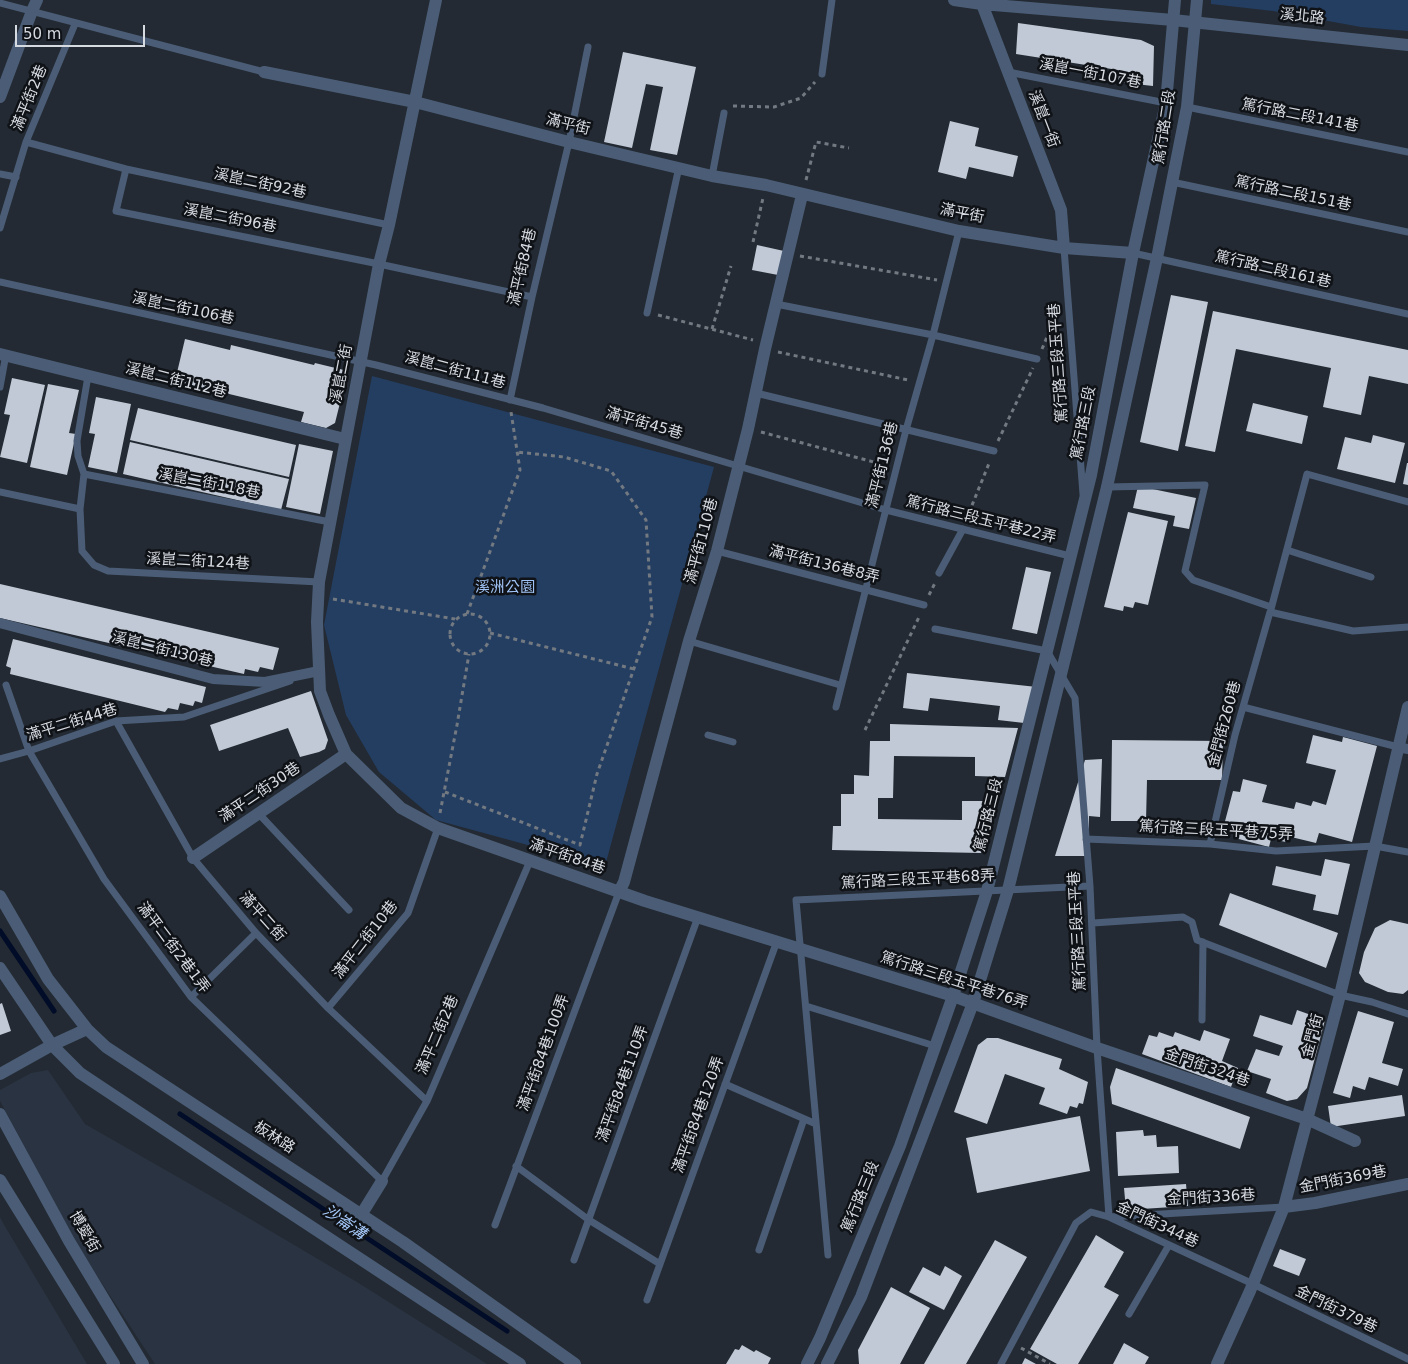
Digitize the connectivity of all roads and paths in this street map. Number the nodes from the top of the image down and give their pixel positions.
1 (436, 0) edge
2 (832, 0) edge
3 (954, 0) edge
4 (1175, 0) edge
5 (1197, 0) edge
6 (0, 3) edge
7 (982, 4) junction
8 (34, 6) edge
9 (1173, 20) junction
10 (1195, 22) junction
11 (75, 24) junction
12 (1408, 45) edge
13 (588, 47) dead end
14 (264, 72) joint
15 (1008, 72) junction
16 (822, 74) joint
17 (0, 97) edge
18 (415, 102) junction
19 (1166, 102) junction
20 (1187, 106) junction
21 (724, 113) joint
22 (26, 142) junction
23 (569, 142) junction
24 (850, 148) dead end
25 (1408, 152) edge
26 (679, 167) junction
27 (126, 169) junction
28 (0, 174) edge
29 (712, 176) junction
30 (16, 177) junction
31 (1172, 182) junction
32 (766, 185) junction
33 (802, 195) junction
34 (389, 225) junction
35 (0, 228) edge
36 (959, 231) junction
37 (1408, 232) edge
38 (753, 242) dead end
39 (1064, 248) junction
40 (787, 253) junction
41 (1133, 253) junction
42 (1157, 258) junction
43 (379, 264) junction
44 (731, 266) dead end
45 (0, 282) edge
46 (946, 282) junction
47 (1067, 289) junction
48 (532, 297) junction
49 (776, 304) junction
50 (647, 312) joint
51 (1408, 314) edge
52 (712, 329) junction
53 (933, 335) junction
54 (766, 346) junction
55 (3, 354) edge
56 (1037, 359) junction
57 (360, 362) junction
58 (88, 376) junction
59 (920, 383) junction
60 (0, 387) edge
61 (756, 393) junction
62 (510, 400) junction
63 (543, 408) joint
64 (748, 429) junction
65 (906, 430) junction
66 (346, 439) junction
67 (994, 451) junction
68 (517, 452) junction
69 (738, 466) junction
70 (896, 468) junction
71 (84, 474) junction
72 (1107, 487) junction
73 (0, 492) edge
74 (1408, 502) edge
75 (1084, 505) junction
76 (80, 509) junction
77 (886, 510) junction
78 (330, 522) junction
79 (962, 529) junction
80 (1287, 550) junction
81 (717, 552) junction
82 (1070, 556) junction
83 (939, 573) joint
84 (1371, 577) dead end
85 (320, 582) junction
86 (866, 589) junction
87 (333, 599) dead end
88 (924, 605) junction
89 (1271, 610) junction
90 (467, 614) junction
91 (455, 620) junction
92 (0, 624) edge
93 (1408, 627) edge
94 (935, 629) dead end
95 (490, 633) junction
96 (689, 641) junction
97 (1048, 650) junction
98 (469, 654) junction
99 (634, 669) junction
100 (319, 671) junction
101 (1061, 675) junction
102 (6, 685) dead end
103 (840, 685) junction
104 (1243, 707) junction
105 (1408, 707) edge
106 (836, 708) dead end
107 (116, 721) junction
108 (866, 730) dead end
109 (708, 735) dead end
110 (733, 742) dead end
111 (1403, 748) edge
112 (29, 751) junction
113 (346, 754) junction
114 (0, 759) edge
115 (445, 792) junction
116 (259, 814) junction
117 (440, 814) dead end
118 (438, 828) junction
119 (1086, 839) junction
120 (1210, 844) junction
121 (1375, 846) junction
122 (1408, 852) edge
123 (193, 858) junction
124 (530, 861) junction
125 (1090, 886) junction
126 (1008, 890) junction
127 (987, 891) junction
128 (618, 892) junction
129 (0, 896) edge
130 (349, 910) dead end
131 (698, 917) junction
132 (1093, 923) junction
133 (256, 933) junction
134 (776, 940) junction
135 (1200, 941) junction
136 (800, 948) junction
137 (0, 968) edge
138 (1340, 995) junction
139 (953, 996) junction
140 (190, 997) junction
141 (972, 1003) junction
142 (806, 1006) junction
143 (328, 1008) junction
144 (1408, 1014) edge
145 (1202, 1020) dead end
146 (87, 1029) junction
147 (52, 1045) junction
148 (935, 1046) junction
149 (1097, 1048) junction
150 (0, 1074) edge
151 (725, 1084) junction
152 (427, 1101) junction
153 (0, 1114) edge
154 (804, 1119) junction
155 (1307, 1120) junction
156 (816, 1124) junction
157 (1355, 1142) dead end
158 (516, 1166) junction
159 (0, 1180) edge
160 (382, 1181) junction
161 (1408, 1184) edge
162 (1284, 1207) junction
163 (361, 1215) junction
164 (1109, 1217) junction
165 (589, 1220) junction
166 (495, 1225) dead end
167 (1169, 1245) junction
168 (759, 1250) dead end
169 (828, 1255) dead end
170 (574, 1260) dead end
171 (660, 1264) junction
172 (1253, 1284) junction
173 (646, 1300) dead end
174 (1129, 1314) dead end
175 (1012, 1343) junction
176 (1408, 1360) edge
177 (114, 1364) edge
178 (143, 1364) edge
179 (520, 1364) edge
180 (575, 1364) edge
181 (807, 1364) edge
182 (827, 1364) edge
183 (1000, 1364) edge
184 (1050, 1364) edge
185 (1217, 1364) edge

1 - 18 street, 溪崑二街
2 - 16 lane
3 - 7 street, 溪北路
4 - 9 street, 篤行路二段
5 - 10 street, 篤行路二段
6 - 8 lane, 滿平街
7 - 9 street, 溪北路
7 - 15 street, 溪崑一街
8 - 11 lane, 滿平街
8 - 17 street
9 - 10 street, 溪北路
9 - 19 street, 篤行路二段
10 - 12 street, 溪北路
10 - 20 street, 篤行路二段
11 - 14 lane, 滿平街
11 - 22 lane, 滿平街2巷
13 - 23 lane, 滿平街84巷
14 - 18 street, 滿平街
15 - 19 lane, 溪崑一街107巷
15 - 39 street, 溪崑一街
16 - 21 path
18 - 23 street, 滿平街
18 - 34 street, 溪崑二街
19 - 41 street, 篤行路二段
20 - 25 lane, 篤行路二段141巷
20 - 31 street, 篤行路二段
21 - 29 lane
22 - 27 lane, 滿平街2巷
22 - 30 lane
23 - 26 street, 滿平街
23 - 48 lane, 滿平街84巷
24 - 33 path
26 - 29 street, 滿平街
26 - 50 lane
27 - 34 lane, 溪崑二街92巷
27 - 43 lane, 溪崑二街96巷
28 - 30 lane
29 - 32 street, 滿平街
30 - 35 lane
31 - 37 lane, 篤行路二段151巷
31 - 42 street, 篤行路二段
32 - 33 street, 滿平街
32 - 38 path
33 - 36 street, 滿平街
33 - 40 street, 滿平街110巷
34 - 43 street, 溪崑二街
36 - 39 street, 滿平街
36 - 46 lane, 滿平街136巷
39 - 41 street, 滿平街
39 - 47 lane, 篤行路三段玉平巷
40 - 46 path
40 - 49 street, 滿平街110巷
41 - 42 lane, 篤行路二段161巷
41 - 75 street, 篤行路三段
42 - 51 lane, 篤行路二段161巷
42 - 72 street
43 - 48 lane
43 - 57 street, 溪崑二街
44 - 52 path
45 - 57 lane, 溪崑二街106巷
46 - 53 lane, 滿平街136巷
47 - 56 path
47 - 75 lane, 篤行路三段玉平巷
48 - 62 lane, 滿平街84巷
49 - 53 lane
49 - 54 street, 滿平街110巷
50 - 52 path
52 - 54 path
53 - 56 lane
53 - 59 lane, 滿平街136巷
54 - 59 path
54 - 61 street, 滿平街110巷
55 - 58 street, 溪崑二街112巷
55 - 60 lane
56 - 67 path
57 - 62 lane, 溪崑二街111巷
57 - 66 street, 溪崑二街
58 - 66 street, 溪崑二街112巷
58 - 71 lane
59 - 65 lane, 滿平街136巷
61 - 64 street, 滿平街110巷
61 - 65 lane
62 - 63 lane, 溪崑二街111巷
62 - 68 path
63 - 69 lane, 滿平街45巷
64 - 69 street, 滿平街110巷
64 - 70 path
65 - 67 lane
65 - 70 lane, 滿平街136巷
66 - 78 street, 溪崑二街
67 - 79 path
68 - 90 path
68 - 99 path
69 - 77 lane, 滿平街45巷
69 - 81 street, 滿平街110巷
70 - 77 lane, 滿平街136巷
71 - 76 lane
71 - 78 lane, 溪崑二街118巷
72 - 89 lane
72 - 101 street
73 - 76 lane
74 - 80 lane, 金門街260巷
75 - 82 street, 篤行路三段
76 - 85 lane, 溪崑二街124巷
77 - 79 lane, 篤行路三段玉平巷22弄
77 - 86 lane, 滿平街136巷
78 - 85 street, 溪崑二街
79 - 82 lane, 篤行路三段玉平巷22弄
79 - 83 lane
80 - 84 lane
80 - 89 lane, 金門街260巷
81 - 86 lane, 滿平街136巷8弄
81 - 96 street, 滿平街110巷
82 - 97 street, 篤行路三段
83 - 88 path
85 - 100 street, 溪崑二街
86 - 88 lane, 滿平街136巷8弄
86 - 103 lane, 滿平街136巷
87 - 91 path
88 - 108 path
89 - 93 lane
89 - 104 lane, 金門街260巷
90 - 91 path
90 - 95 path
91 - 98 path
92 - 100 street, 溪崑二街130巷
94 - 97 lane
95 - 98 path
95 - 99 path
96 - 103 lane
96 - 128 street, 滿平街110巷
97 - 101 lane, 篤行路三段玉平巷
97 - 127 street, 篤行路三段
98 - 115 path
99 - 115 path
100 - 107 lane, 滿平二街44巷
100 - 113 street, 溪崑二街
101 - 119 lane, 篤行路三段玉平巷
101 - 126 street
102 - 112 lane, 滿平二街2巷1弄
103 - 106 lane, 滿平街136巷
104 - 111 lane
104 - 120 lane, 金門街260巷
105 - 111 street, 金門街
107 - 112 lane, 滿平二街44巷
107 - 123 lane, 滿平二街
109 - 110 lane
111 - 121 street, 金門街
112 - 114 lane, 滿平二街44巷
112 - 140 lane, 滿平二街2巷1弄
113 - 116 street, 滿平二街30巷
113 - 118 street, 滿平街84巷
115 - 117 path
116 - 123 street, 滿平二街30巷
116 - 130 lane
118 - 124 street, 滿平街84巷
118 - 143 lane, 滿平二街10巷
119 - 120 lane, 篤行路三段玉平巷75弄
119 - 125 lane, 篤行路三段玉平巷
120 - 121 lane, 篤行路三段玉平巷75弄
121 - 122 lane, 篤行路三段玉平巷75弄
121 - 138 street, 金門街
123 - 133 lane, 滿平二街
124 - 128 street, 滿平街84巷
124 - 152 lane, 滿平二街2巷
125 - 126 lane, 篤行路三段玉平巷68弄
125 - 132 lane, 篤行路三段玉平巷
126 - 127 lane, 篤行路三段玉平巷68弄
126 - 141 street
127 - 136 lane, 篤行路三段玉平巷68弄
127 - 139 street, 篤行路三段
128 - 131 street, 滿平街84巷
128 - 158 lane, 滿平街84巷100弄
129 - 146 street, 板林路
131 - 134 street, 滿平街84巷
131 - 165 lane, 滿平街84巷110弄
132 - 135 lane
132 - 149 lane, 篤行路三段玉平巷
133 - 140 lane
133 - 143 lane, 滿平二街
134 - 136 street, 滿平街84巷
134 - 151 lane, 滿平街84巷120弄
135 - 138 lane
135 - 145 lane
136 - 139 street, 篤行路三段玉平巷76弄
136 - 142 lane
137 - 147 street
138 - 144 lane
138 - 155 street, 金門街
139 - 141 street, 篤行路三段玉平巷76弄
139 - 148 street, 篤行路三段
140 - 160 lane, 滿平二街2巷1弄
141 - 149 street, 篤行路三段玉平巷76弄
141 - 182 street
142 - 148 lane
142 - 156 lane
143 - 152 lane, 滿平二街
146 - 147 street
146 - 163 street, 板林路
147 - 150 street
147 - 179 street
148 - 181 street, 篤行路三段
149 - 155 street, 金門街324巷
149 - 164 lane, 篤行路三段玉平巷
151 - 154 lane
151 - 171 lane, 滿平街84巷120弄
152 - 160 lane, 滿平二街2巷
153 - 178 street, 博愛街
154 - 156 lane
154 - 168 lane
155 - 157 street, 金門街324巷
155 - 162 street, 金門街
156 - 169 lane
158 - 165 lane
158 - 166 lane, 滿平街84巷100弄
159 - 177 street
160 - 163 street, 滿平二街2巷
161 - 162 street, 金門街369巷
162 - 164 lane, 金門街336巷
162 - 172 street, 金門街
163 - 180 street, 板林路
164 - 167 lane, 金門街344巷
164 - 175 lane, 金門街344巷
165 - 170 lane, 滿平街84巷110弄
165 - 171 lane
167 - 172 lane, 金門街344巷
167 - 174 lane
171 - 173 lane, 滿平街84巷120弄
172 - 176 lane, 金門街379巷
172 - 185 street, 金門街
175 - 183 lane
175 - 184 path

